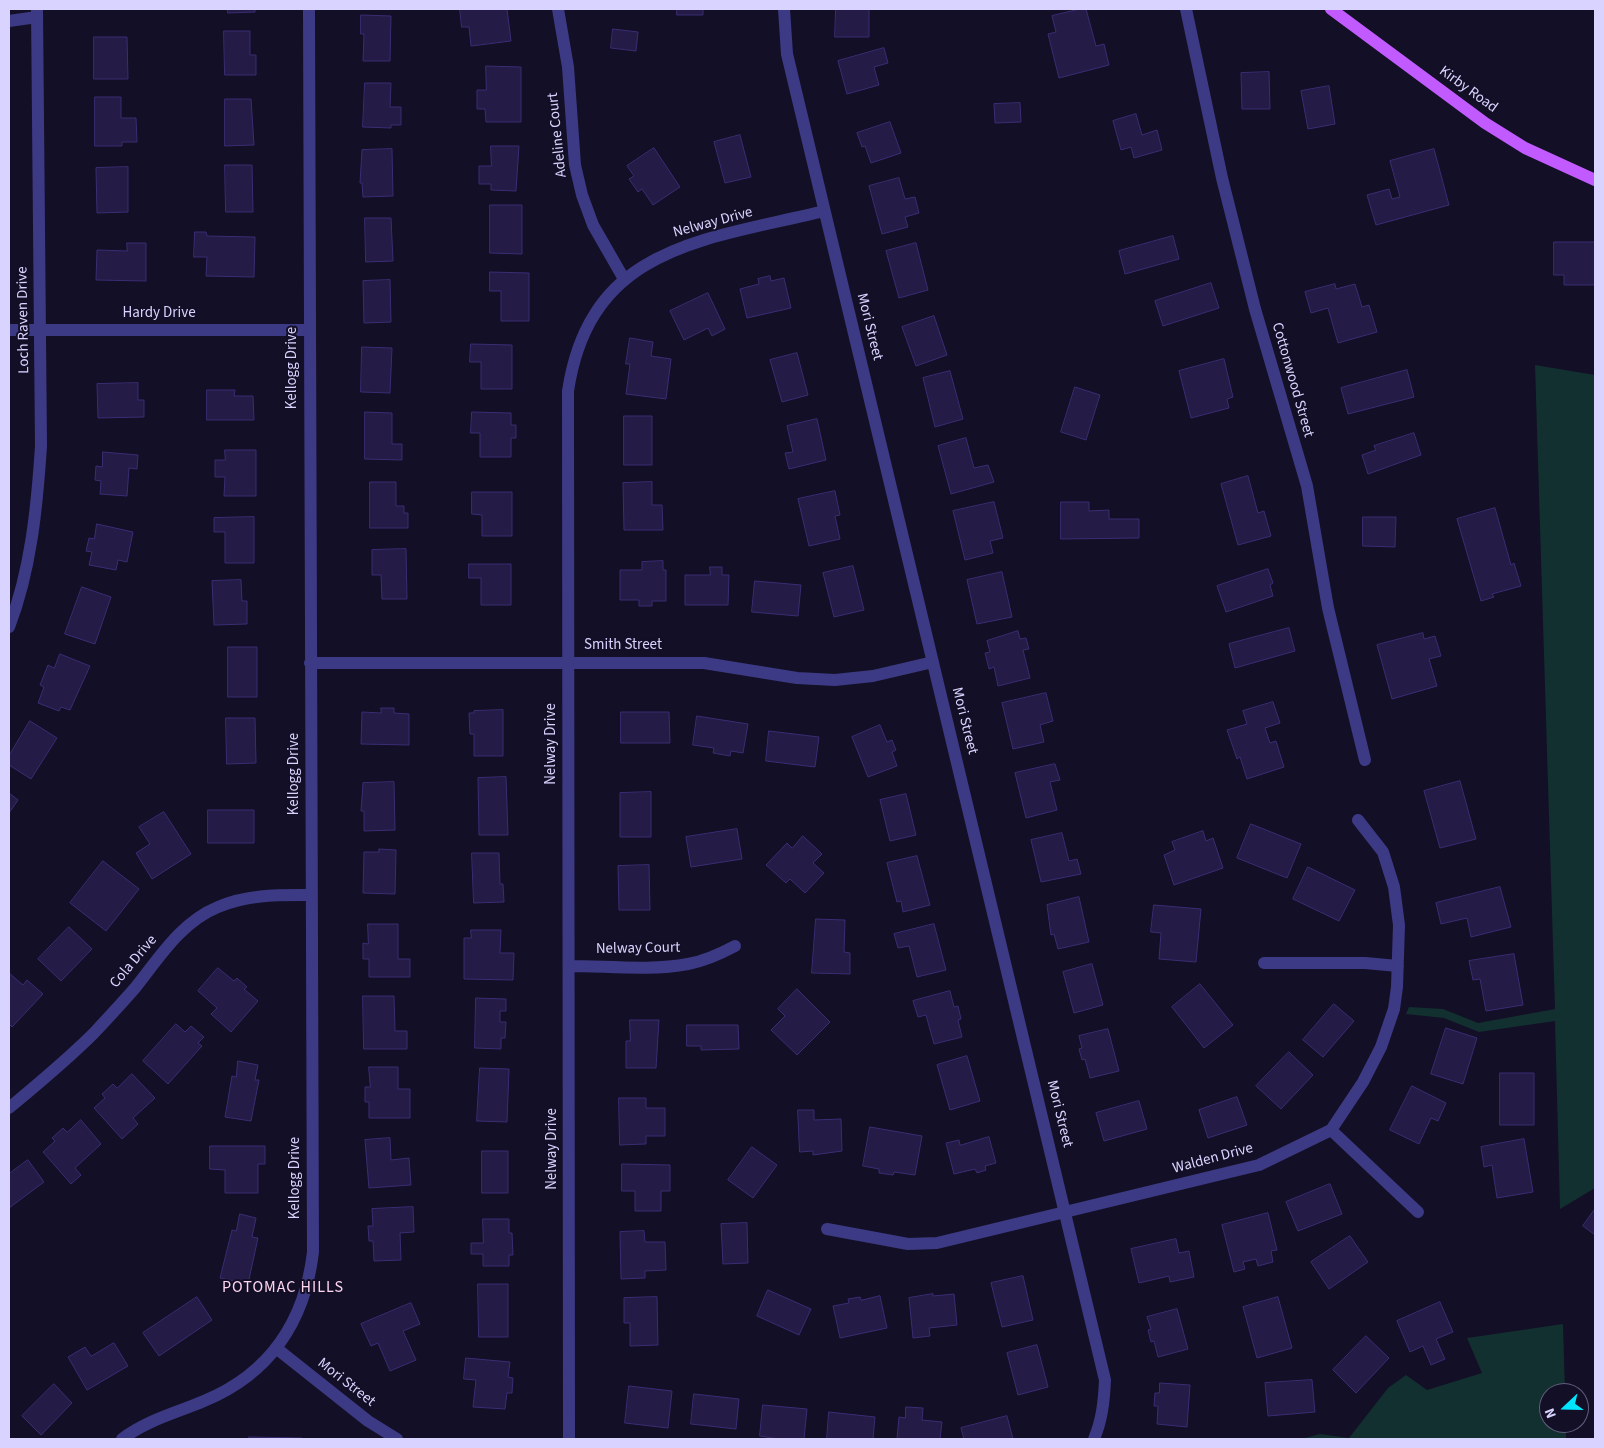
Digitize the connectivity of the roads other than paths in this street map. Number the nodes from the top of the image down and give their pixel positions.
1 (309, 9) edge
2 (558, 9) edge
3 (784, 9) edge
4 (1186, 9) edge
5 (1331, 9) edge
6 (37, 13) edge
7 (9, 21) edge
8 (1595, 180) edge
9 (824, 212) junction
10 (624, 279) junction
11 (9, 330) edge
12 (40, 330) junction
13 (309, 330) junction
14 (9, 627) edge
15 (568, 662) junction
16 (933, 662) junction
17 (310, 663) junction
18 (1365, 760) dead end
19 (1358, 820) dead end
20 (312, 895) junction
21 (735, 946) dead end
22 (1264, 963) dead end
23 (569, 966) junction
24 (1398, 966) junction
25 (9, 1108) edge
26 (1331, 1130) junction
27 (1065, 1211) junction
28 (1418, 1212) dead end
29 (827, 1229) dead end
30 (276, 1348) junction
31 (122, 1439) edge
32 (397, 1439) edge
33 (569, 1439) edge
34 (1094, 1439) edge

1 - 13 street, Kellogg Drive
2 - 10 street, Adeline Court
3 - 9 street, Mori Street
4 - 18 street, Cottonwood Street
5 - 8 main road, Kirby Road
6 - 7 street
6 - 12 street, Loch Raven Drive
9 - 10 street, Nelway Drive
9 - 16 street, Mori Street
10 - 15 street, Nelway Drive
11 - 12 street, Hardy Drive
12 - 13 street, Hardy Drive
12 - 14 street, Loch Raven Drive
13 - 17 street, Kellogg Drive
15 - 16 street, Smith Street
15 - 17 street, Smith Street
15 - 23 street, Nelway Drive
16 - 27 street, Mori Street
17 - 20 street, Kellogg Drive
19 - 24 street
20 - 25 street, Cola Drive
20 - 30 street, Kellogg Drive
21 - 23 street, Nelway Court
22 - 24 street
23 - 33 street, Nelway Drive
24 - 26 street
26 - 27 street, Walden Drive
26 - 28 street
27 - 29 street, Walden Drive
27 - 34 street, Mori Street
30 - 31 street, Kellogg Drive
30 - 32 street, Mori Street

